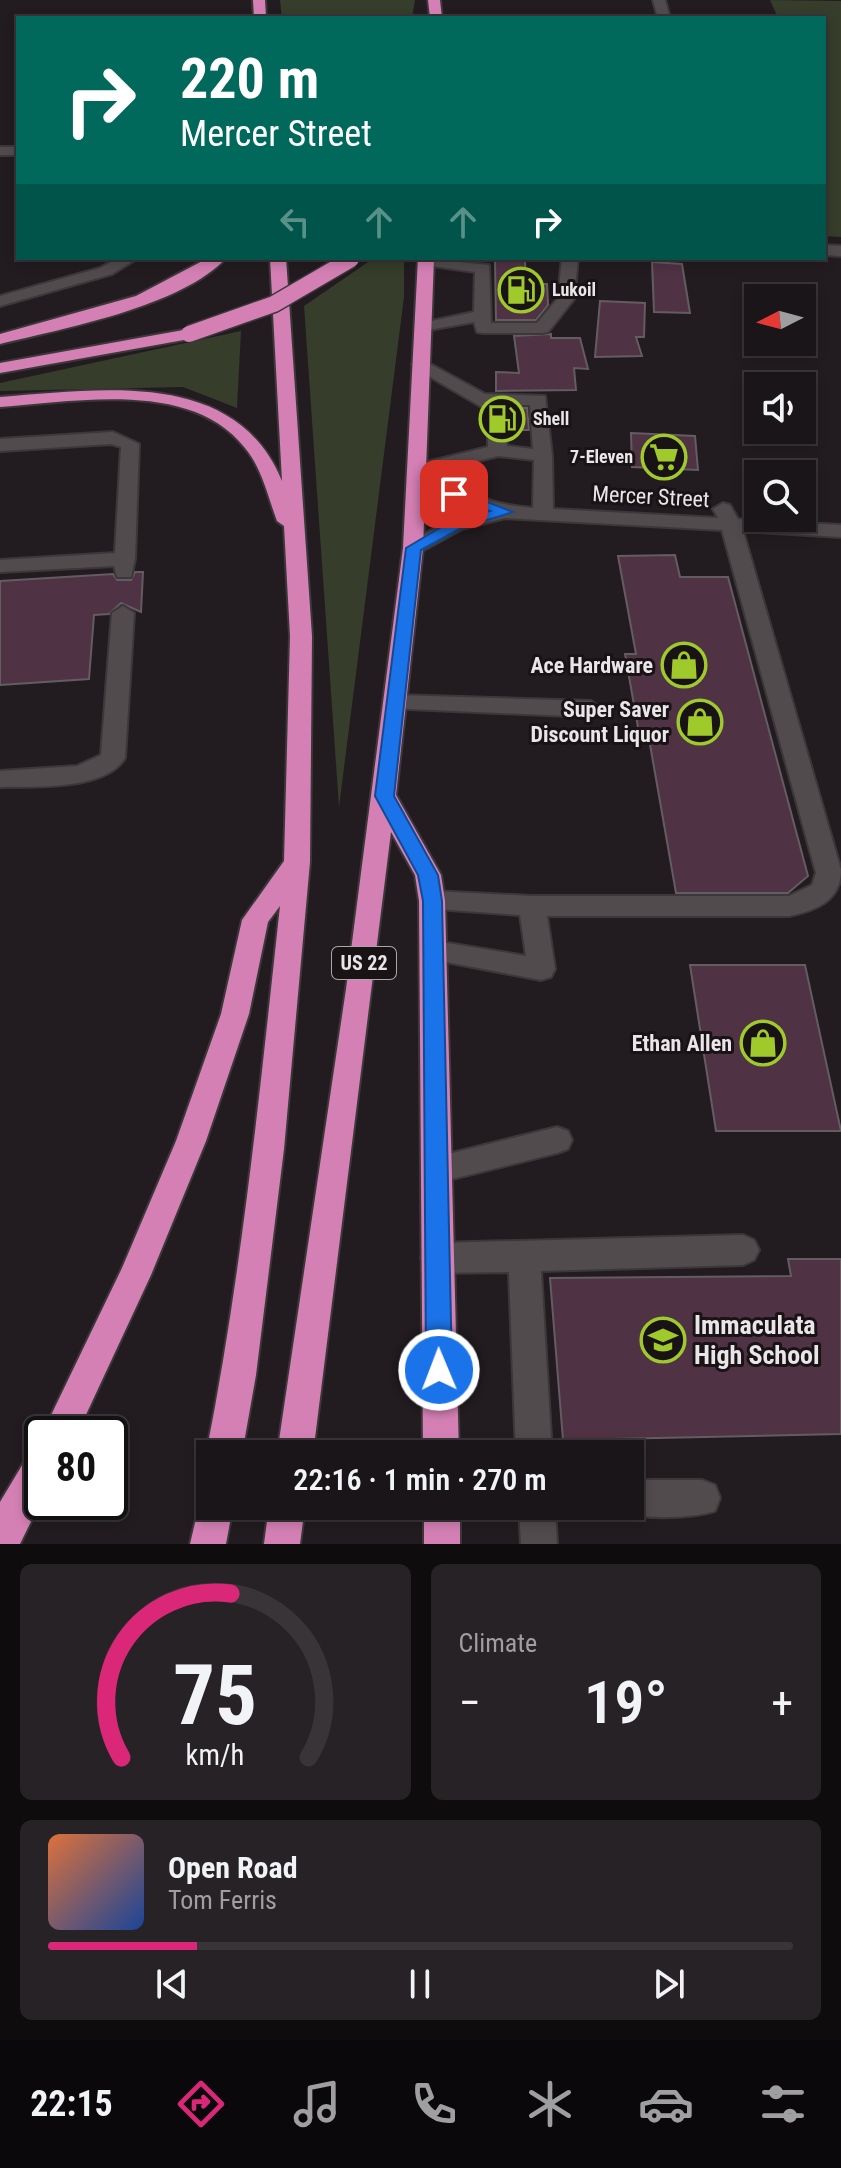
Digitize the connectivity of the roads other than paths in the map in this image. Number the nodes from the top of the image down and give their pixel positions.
1 (126, 260) edge
2 (215, 260) edge
3 (278, 260) edge
4 (350, 260) edge
5 (426, 260) edge
6 (440, 260) edge
7 (570, 260) edge
8 (484, 263) edge
9 (0, 301) edge
10 (482, 315) junction
11 (423, 328) junction
12 (0, 339) edge
13 (421, 364) junction
14 (0, 368) edge
15 (0, 402) edge
16 (497, 430) tunnel mouth
17 (0, 445) edge
18 (498, 450) junction
19 (543, 456) junction
20 (418, 470) junction
21 (506, 512) junction
22 (543, 514) junction
23 (727, 517) junction
24 (841, 531) edge
25 (296, 543) junction
26 (413, 548) junction
27 (0, 566) edge
28 (123, 613) dead end
29 (396, 703) junction
30 (591, 709) dead end
31 (0, 779) edge
32 (384, 796) junction
33 (297, 862) junction
34 (432, 901) junction
35 (532, 906) junction
36 (435, 951) junction
37 (557, 1140) dead end
38 (436, 1170) junction
39 (743, 1250) dead end
40 (524, 1257) junction
41 (437, 1258) junction
42 (68, 1416) edge
43 (227, 1440) edge
44 (297, 1440) edge
45 (441, 1440) edge
46 (533, 1440) edge
47 (24, 1496) edge
48 (644, 1498) edge
49 (702, 1498) dead end
50 (212, 1520) edge
51 (285, 1520) edge
52 (442, 1520) edge
53 (538, 1520) edge
54 (4, 1531) edge
55 (208, 1544) edge
56 (282, 1544) edge
57 (442, 1544) edge
58 (539, 1544) edge

1 - 9 street
2 - 12 highway
3 - 25 highway
4 - 14 highway, bridge
5 - 11 highway, US 22
6 - 8 street
7 - 10 street
8 - 10 street
10 - 11 street
11 - 13 highway, US 22
13 - 19 street
13 - 20 highway, US 22
15 - 25 highway
16 - 18 street
17 - 27 street
18 - 19 street
18 - 20 street
19 - 22 street
20 - 21 street, Mercer Street
20 - 26 highway, US 22
21 - 22 street, Mercer Street
21 - 26 street, Mercer Street
22 - 23 street, Mercer Street
23 - 24 street, Mercer Street
23 - 35 street
25 - 33 highway
26 - 29 highway, US 22
28 - 31 street
29 - 30 street
29 - 32 highway, US 22
32 - 34 highway
32 - 44 highway, US 22
33 - 42 highway
33 - 43 highway
34 - 35 street
34 - 36 highway
35 - 36 street
36 - 38 highway
37 - 38 street
38 - 41 highway
39 - 40 street
40 - 41 street
40 - 46 street
41 - 45 highway
47 - 54 highway
48 - 49 street
50 - 55 highway
51 - 56 highway
52 - 57 highway
53 - 58 street

